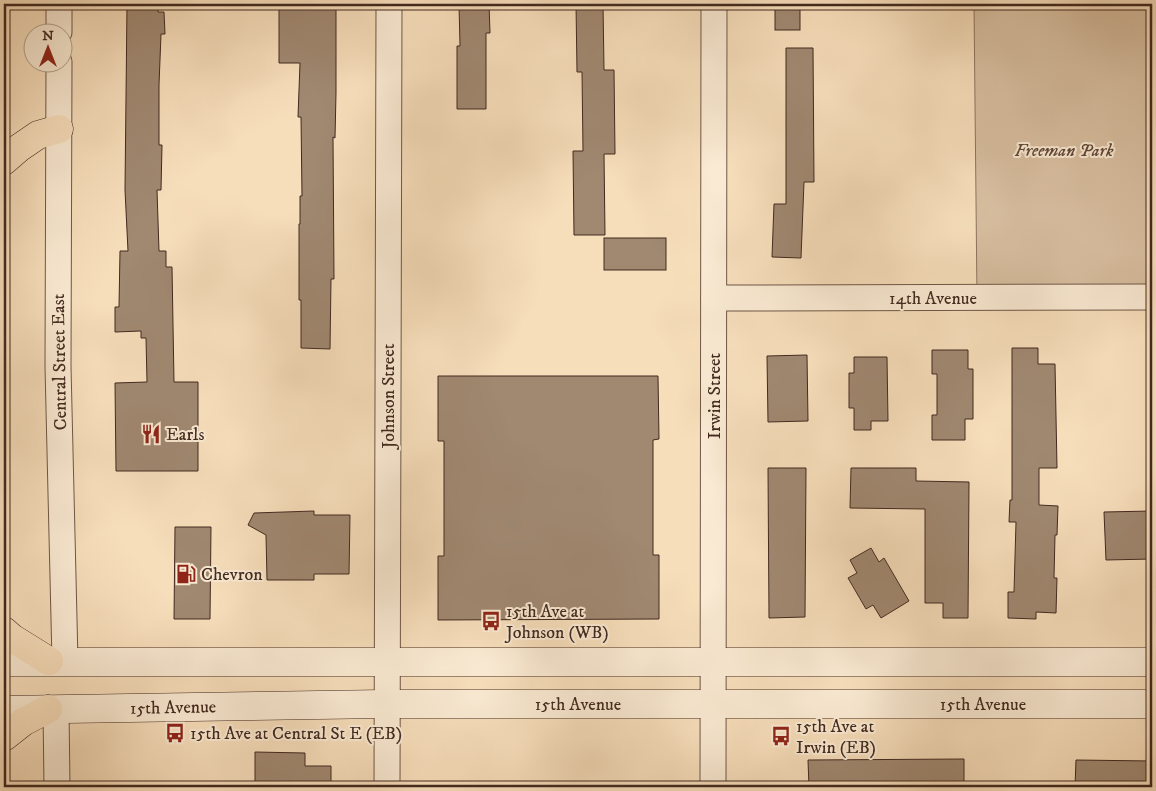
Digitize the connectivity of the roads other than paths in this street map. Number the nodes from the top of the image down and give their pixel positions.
1 (59, 4) edge
2 (389, 4) edge
3 (714, 4) edge
4 (59, 22) edge
5 (59, 72) edge
6 (59, 129) junction
7 (4, 161) edge
8 (1152, 296) edge
9 (714, 298) junction
10 (4, 631) edge
11 (57, 661) junction
12 (4, 662) edge
13 (386, 662) junction
14 (1152, 662) edge
15 (714, 663) junction
16 (386, 704) junction
17 (714, 704) junction
18 (1152, 704) edge
19 (52, 709) junction
20 (4, 710) edge
21 (4, 737) edge
22 (57, 787) edge
23 (387, 787) edge
24 (713, 787) edge

1 - 4 street
2 - 13 street, Johnson Street
3 - 9 street, Irwin Street
5 - 6 street, Central Street East
6 - 7 highway
6 - 11 street, Central Street East
8 - 9 street, 14th Avenue
9 - 15 street, Irwin Street
10 - 11 highway
11 - 12 main road
11 - 13 main road
13 - 15 main road
13 - 16 street, Johnson Street
14 - 15 main road
15 - 17 street, Irwin Street
16 - 17 main road, 15th Avenue
16 - 19 main road, 15th Avenue
16 - 23 street, Johnson Street
17 - 18 main road, 15th Avenue
17 - 24 street, Irwin Street
19 - 20 main road, 15th Avenue
19 - 21 highway
19 - 22 street

